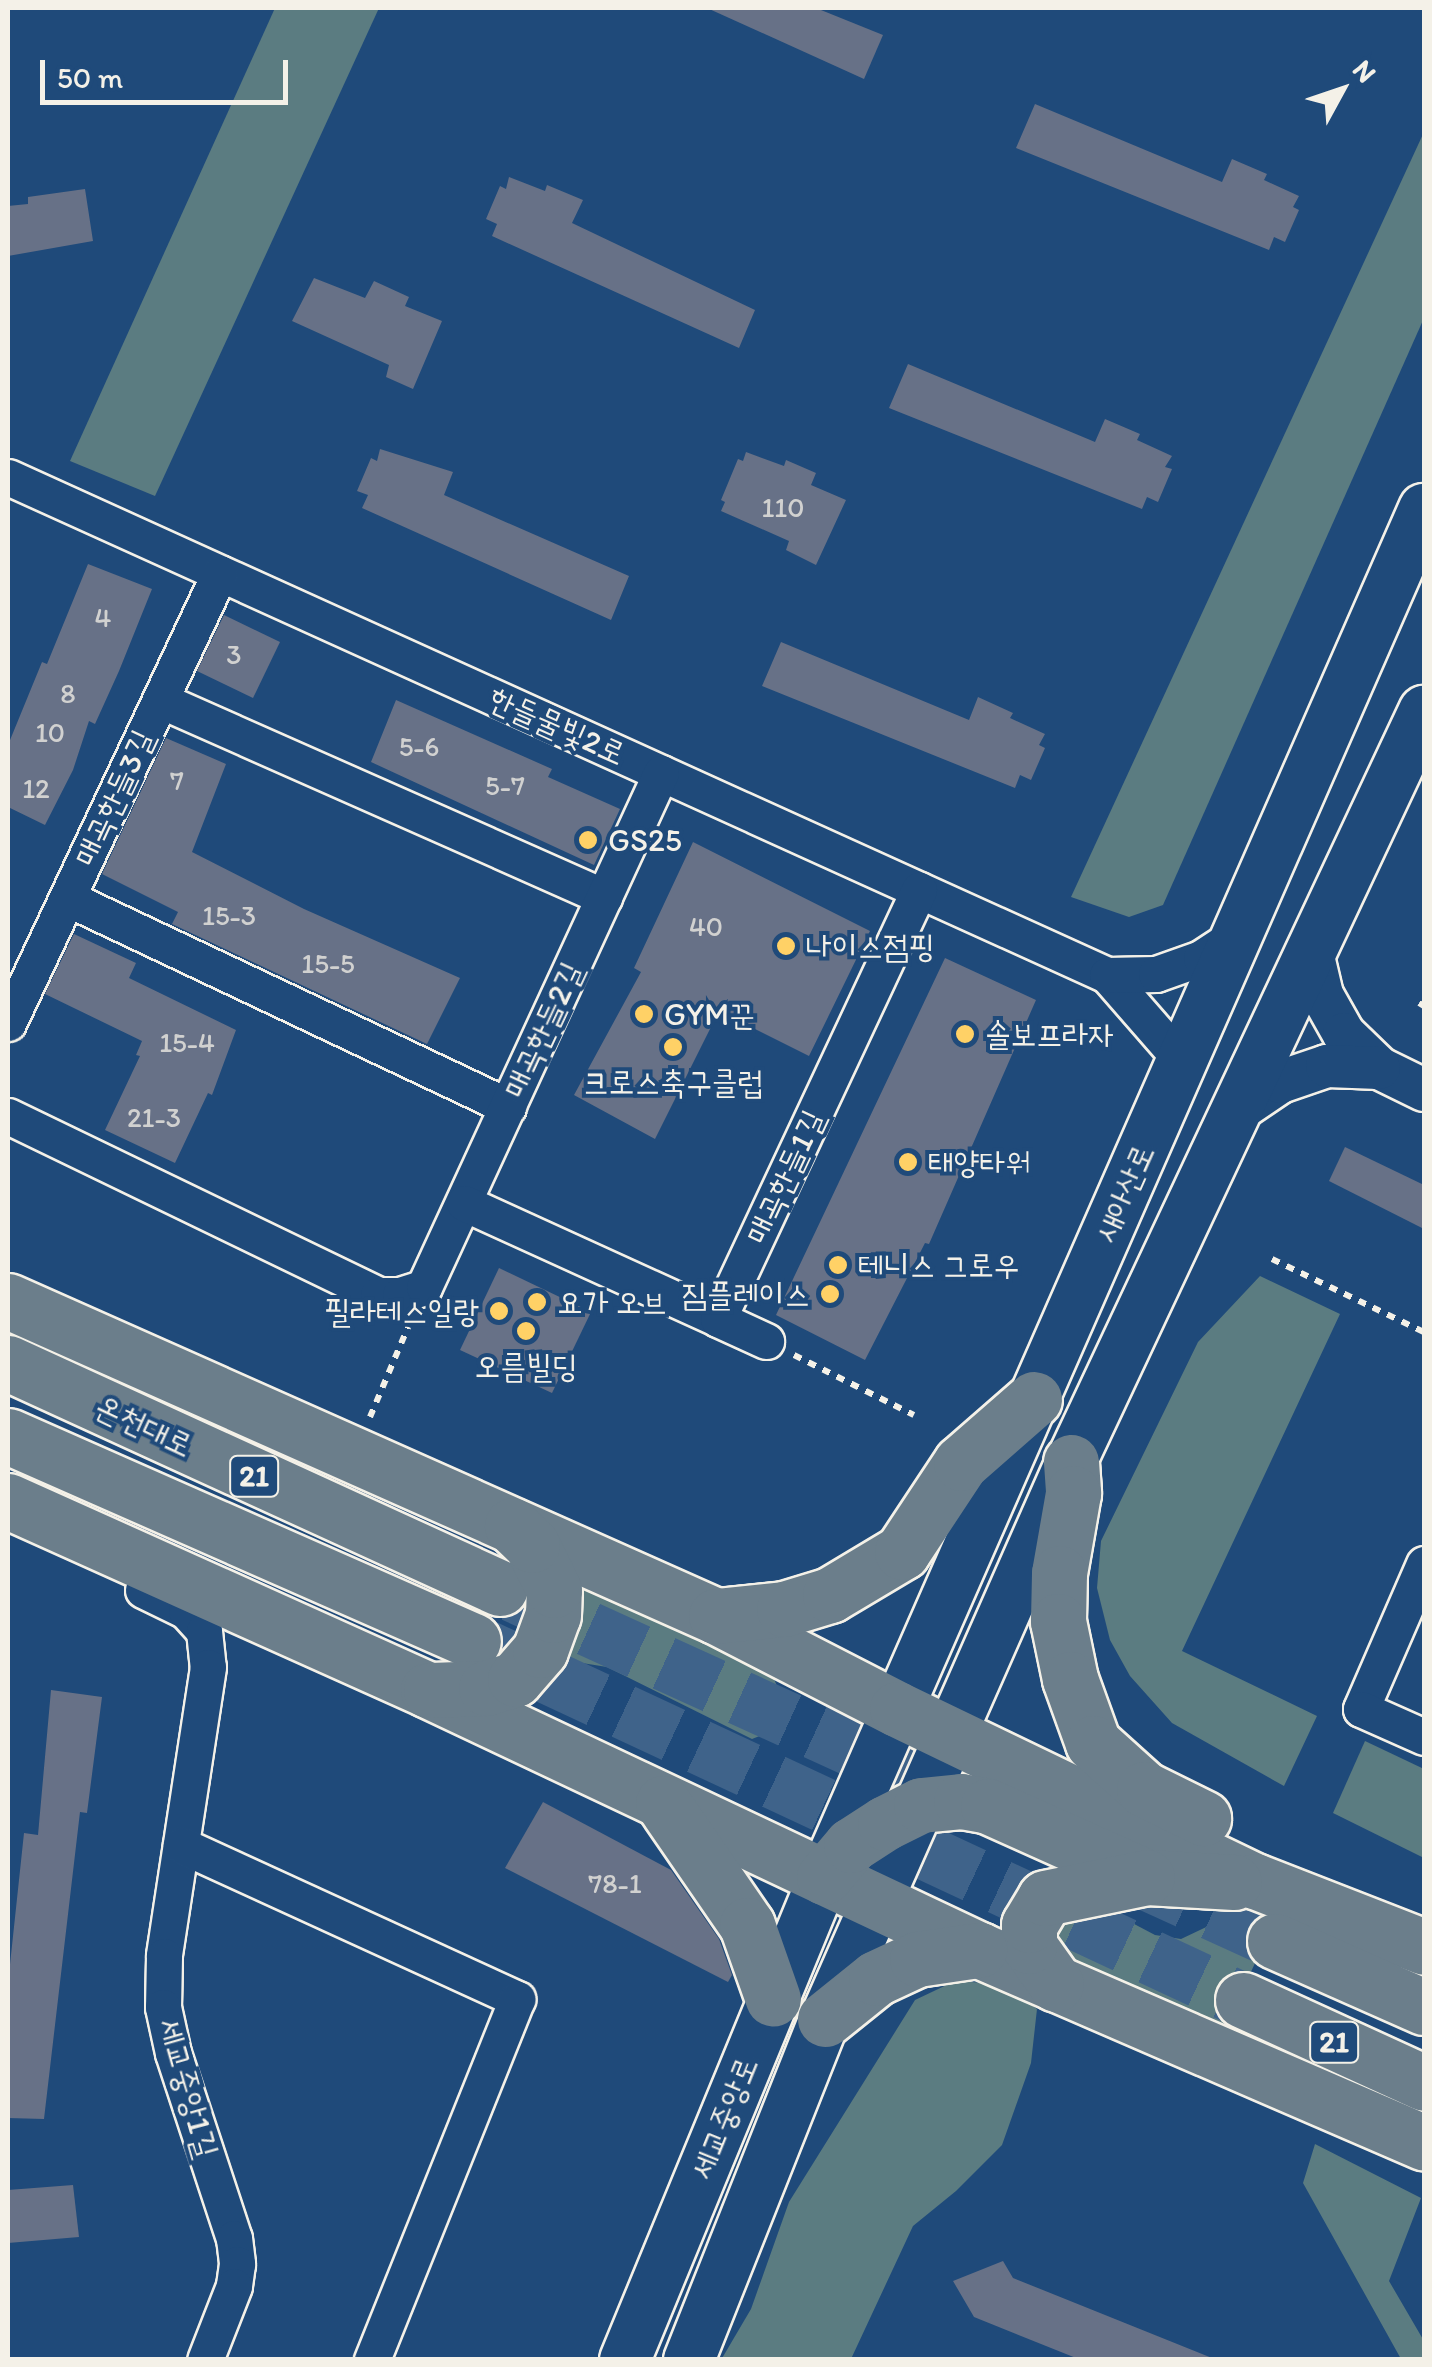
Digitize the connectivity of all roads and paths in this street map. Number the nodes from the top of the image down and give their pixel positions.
1 (8, 477) edge
2 (1424, 509) edge
3 (220, 573) junction
4 (160, 700) junction
5 (1424, 711) edge
6 (661, 773) junction
7 (919, 890) junction
8 (604, 897) junction
9 (66, 898) junction
10 (1238, 934) junction
11 (1312, 952) junction
12 (1108, 976) junction
13 (8, 1023) edge
14 (1182, 1061) junction
15 (1379, 1068) junction
16 (1424, 1090) edge
17 (508, 1106) junction
18 (1240, 1110) junction
19 (8, 1116) edge
20 (464, 1203) junction
21 (1272, 1259) dead end
22 (424, 1287) junction
23 (8, 1301) edge
24 (718, 1320) junction
25 (1424, 1332) edge
26 (766, 1341) joint
27 (8, 1363) edge
28 (1034, 1398) junction
29 (914, 1415) dead end
30 (370, 1418) dead end
31 (8, 1436) edge
32 (1071, 1462) junction
33 (8, 1501) edge
34 (509, 1523) junction
35 (8, 1525) edge
36 (1424, 1564) edge
37 (500, 1588) tunnel mouth
38 (716, 1616) junction
39 (473, 1641) tunnel mouth
40 (428, 1690) junction
41 (897, 1710) junction
42 (952, 1736) junction
43 (1424, 1737) edge
44 (662, 1800) junction
45 (921, 1805) junction
46 (181, 1845) junction
47 (824, 1877) junction
48 (1147, 1878) junction
49 (1254, 1881) junction
50 (878, 1903) junction
51 (1401, 1937) edge
52 (1275, 1941) tunnel mouth
53 (979, 1950) junction
54 (1056, 1984) junction
55 (773, 1999) junction
56 (1243, 2000) tunnel mouth
57 (1424, 2007) edge
58 (825, 2019) junction
59 (1424, 2083) edge
60 (1424, 2143) edge
61 (205, 2360) edge
62 (372, 2360) edge
63 (624, 2360) edge
64 (689, 2360) edge

1 - 3 street, 한들물빛2로
2 - 10 main road, 새아산로
3 - 4 street, 매곡한들3길
3 - 6 street, 한들물빛2로
4 - 8 street
4 - 9 street, 매곡한들3길
5 - 11 main road, 새아산로
6 - 7 street, 한들물빛2로
6 - 8 street, 매곡한들2길
7 - 12 street, 한들물빛2로
7 - 24 street, 매곡한들1길
8 - 17 street, 매곡한들2길
9 - 13 street, 매곡한들3길
9 - 17 street
10 - 12 street
10 - 14 main road, 새아산로
11 - 15 street, 새아산로
11 - 18 main road, 새아산로
12 - 14 street
14 - 28 main road, 새아산로
15 - 16 street, 새아산로
15 - 18 street, 새아산로
17 - 20 street, 매곡한들2길
18 - 32 main road, 새아산로
19 - 22 street
20 - 22 street, 매곡한들2길
20 - 24 street
21 - 25 path
22 - 30 path
23 - 34 highway
24 - 26 street
26 - 29 path
27 - 37 highway, 온천대로 / 21
28 - 38 highway
28 - 41 main road, 새아산로
31 - 39 highway, 온천대로 / 21
32 - 42 main road, 새아산로
32 - 51 highway
33 - 40 highway
34 - 38 highway
34 - 40 highway
35 - 46 street, 세교중앙1길
36 - 43 street
38 - 41 highway
40 - 44 highway
41 - 42 highway
41 - 47 main road, 새아산로
42 - 45 main road, 새아산로
42 - 49 highway
44 - 47 highway
44 - 55 highway
45 - 47 highway
45 - 48 highway
45 - 50 main road, 새아산로
46 - 61 street, 세교중앙1길
46 - 62 street
47 - 50 highway
47 - 55 main road, 세교중앙로
48 - 49 highway
48 - 54 highway
49 - 51 highway
50 - 53 highway
50 - 58 main road, 세교중앙로
52 - 57 highway, 21
53 - 54 highway
53 - 58 highway
54 - 60 highway
55 - 63 main road, 세교중앙로
56 - 59 highway, 21
58 - 64 main road, 세교중앙로

